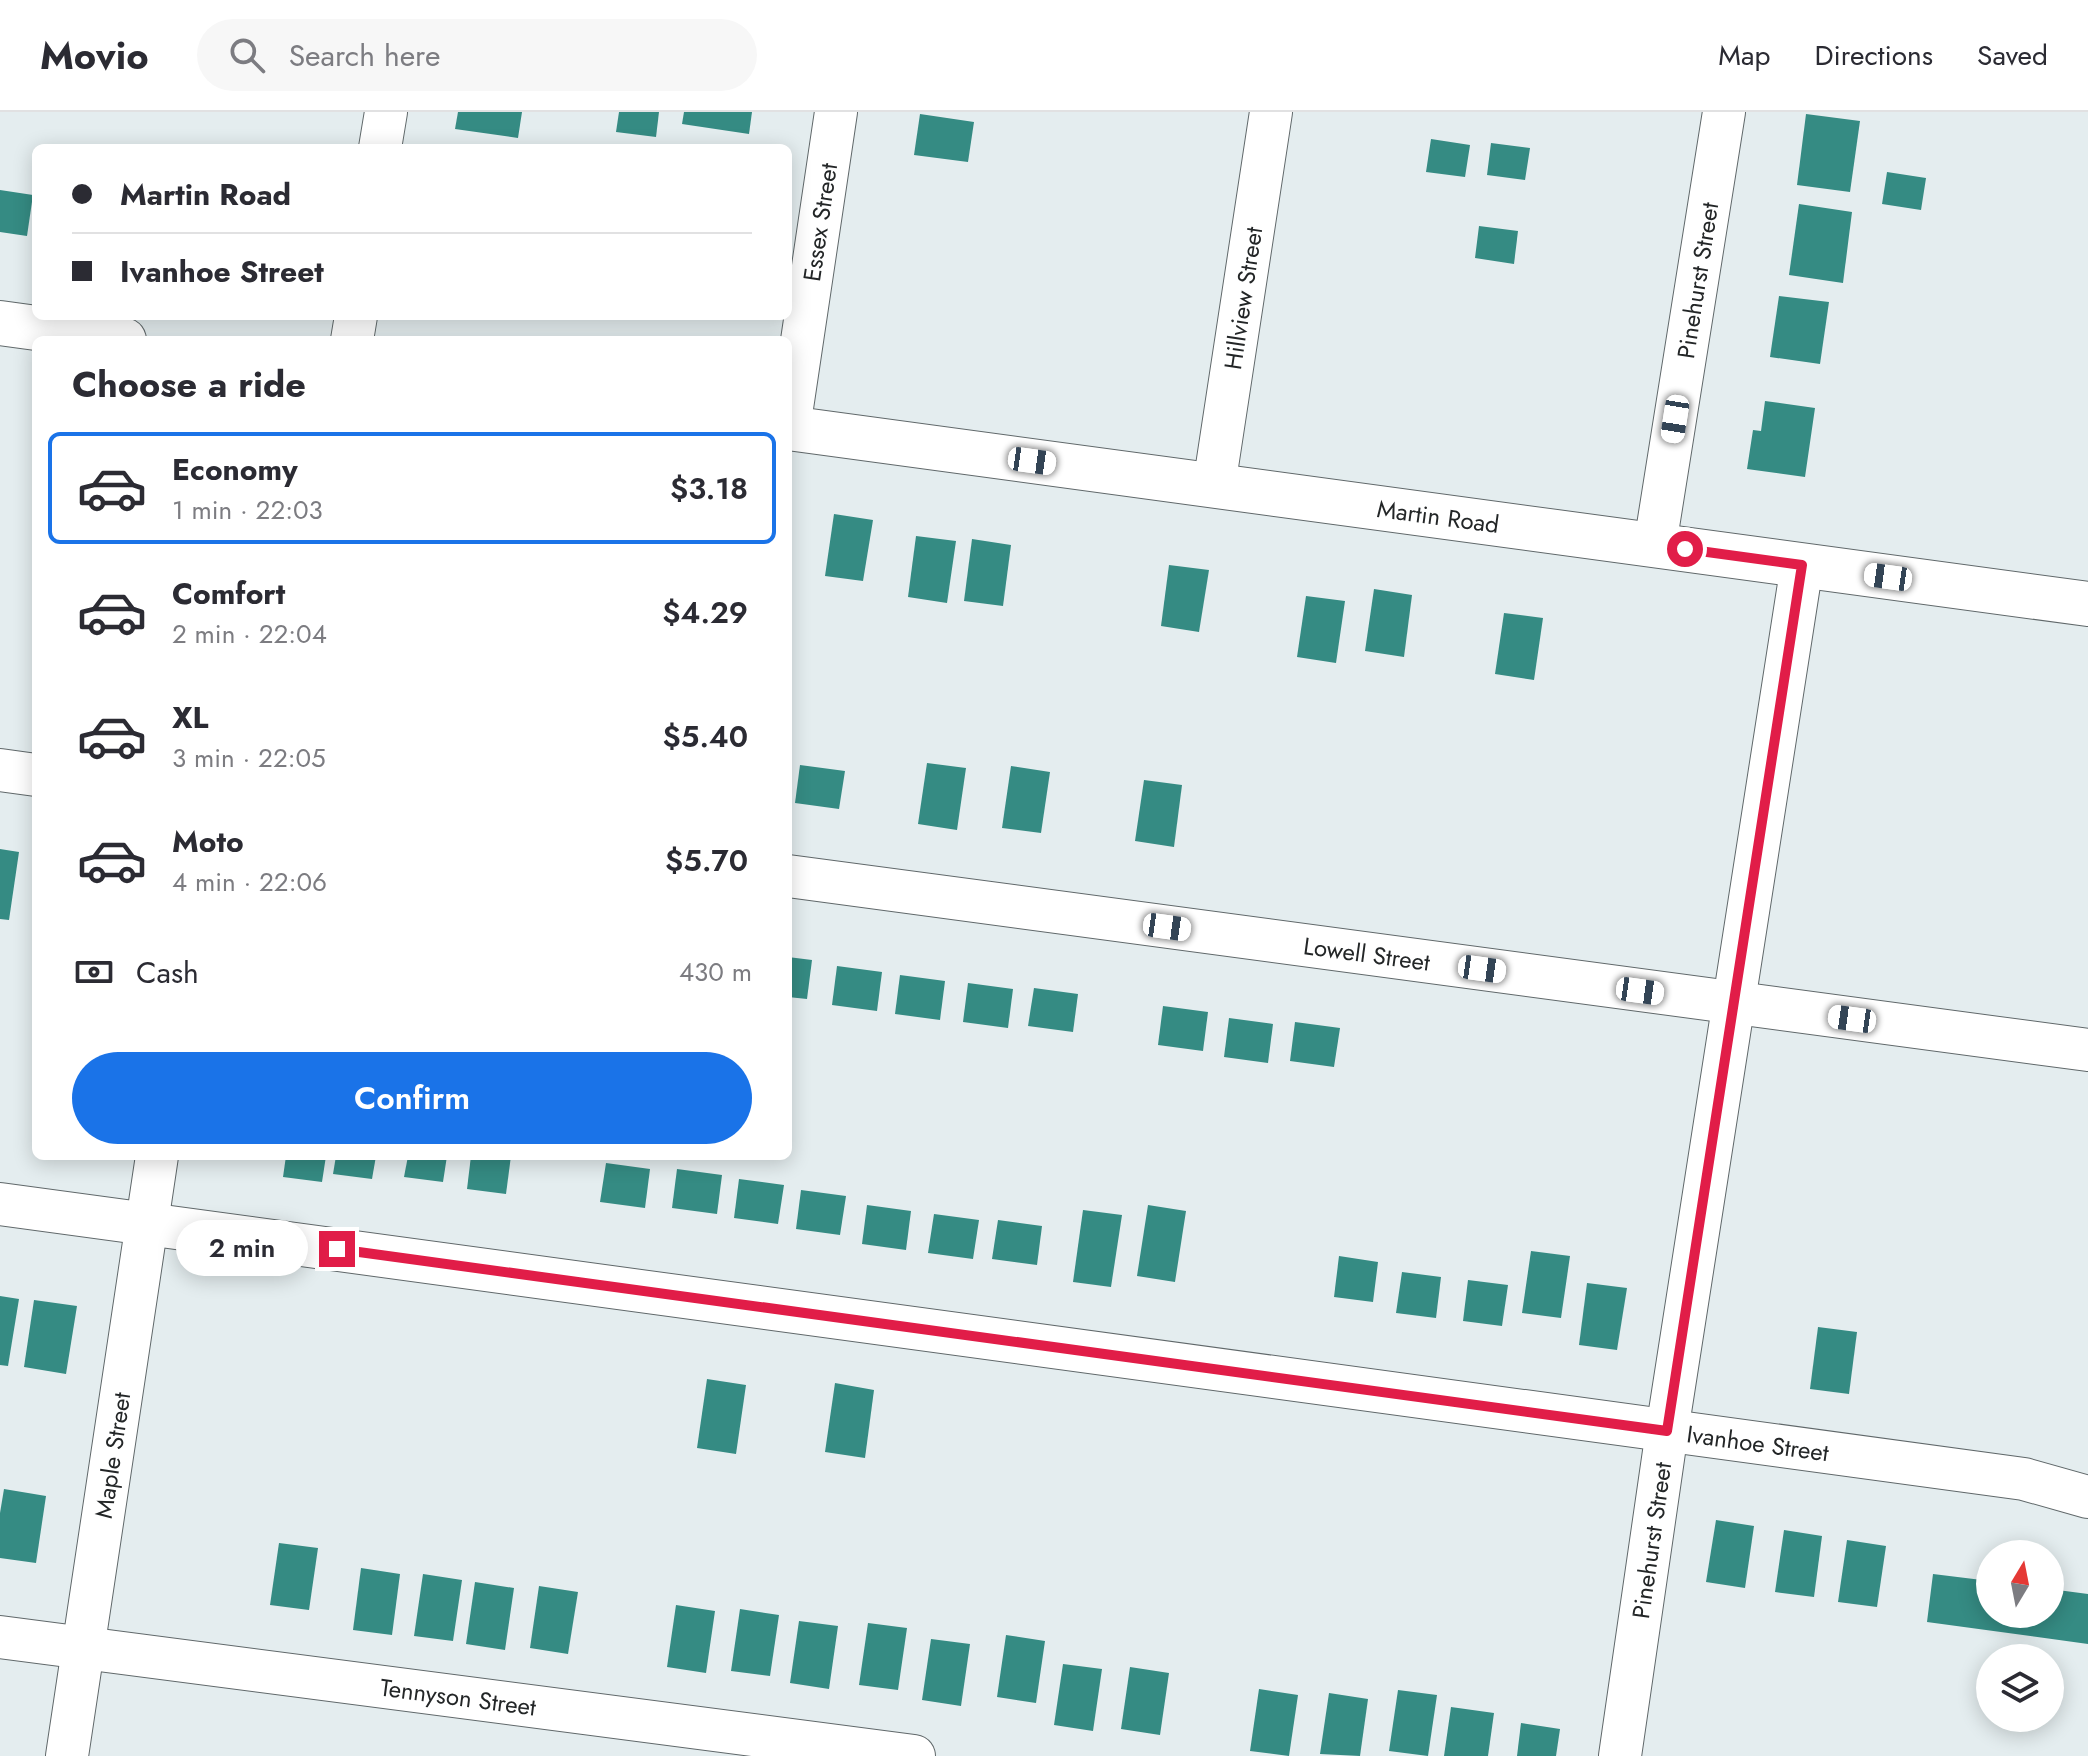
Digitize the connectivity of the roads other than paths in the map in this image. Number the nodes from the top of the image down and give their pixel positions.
1 (386, 112) edge
2 (836, 112) edge
3 (1271, 112) edge
4 (1724, 112) edge
5 (381, 144) edge
6 (0, 323) edge
7 (95, 336) edge
8 (792, 408) edge
9 (792, 428) edge
10 (1214, 486) junction
11 (1655, 545) junction
12 (1802, 565) junction
13 (2088, 604) edge
14 (0, 770) edge
15 (32, 774) edge
16 (792, 877) edge
17 (1735, 1003) junction
18 (2088, 1050) edge
19 (156, 1160) edge
20 (0, 1204) edge
21 (147, 1223) junction
22 (1667, 1431) junction
23 (2088, 1497) edge
24 (0, 1637) edge
25 (82, 1648) junction
26 (67, 1756) edge
27 (914, 1756) edge
28 (1620, 1756) edge

1 - 5 street
2 - 8 street, Essex Street
3 - 10 street, Hillview Street
4 - 11 street, Pinehurst Street
6 - 7 street
9 - 10 street, Martin Road
10 - 11 street, Martin Road
11 - 12 street, Martin Road
12 - 13 street, Martin Road
12 - 17 street, Pinehurst Street
14 - 15 street
16 - 17 street, Lowell Street
17 - 18 street, Lowell Street
17 - 22 street, Pinehurst Street
19 - 21 street, Maple Street
20 - 21 street, Ivanhoe Street
21 - 22 street, Ivanhoe Street
21 - 25 street, Maple Street
22 - 23 street, Ivanhoe Street
22 - 28 street, Pinehurst Street
24 - 25 street, Tennyson Street
25 - 26 street, Maple Street
25 - 27 street, Tennyson Street

